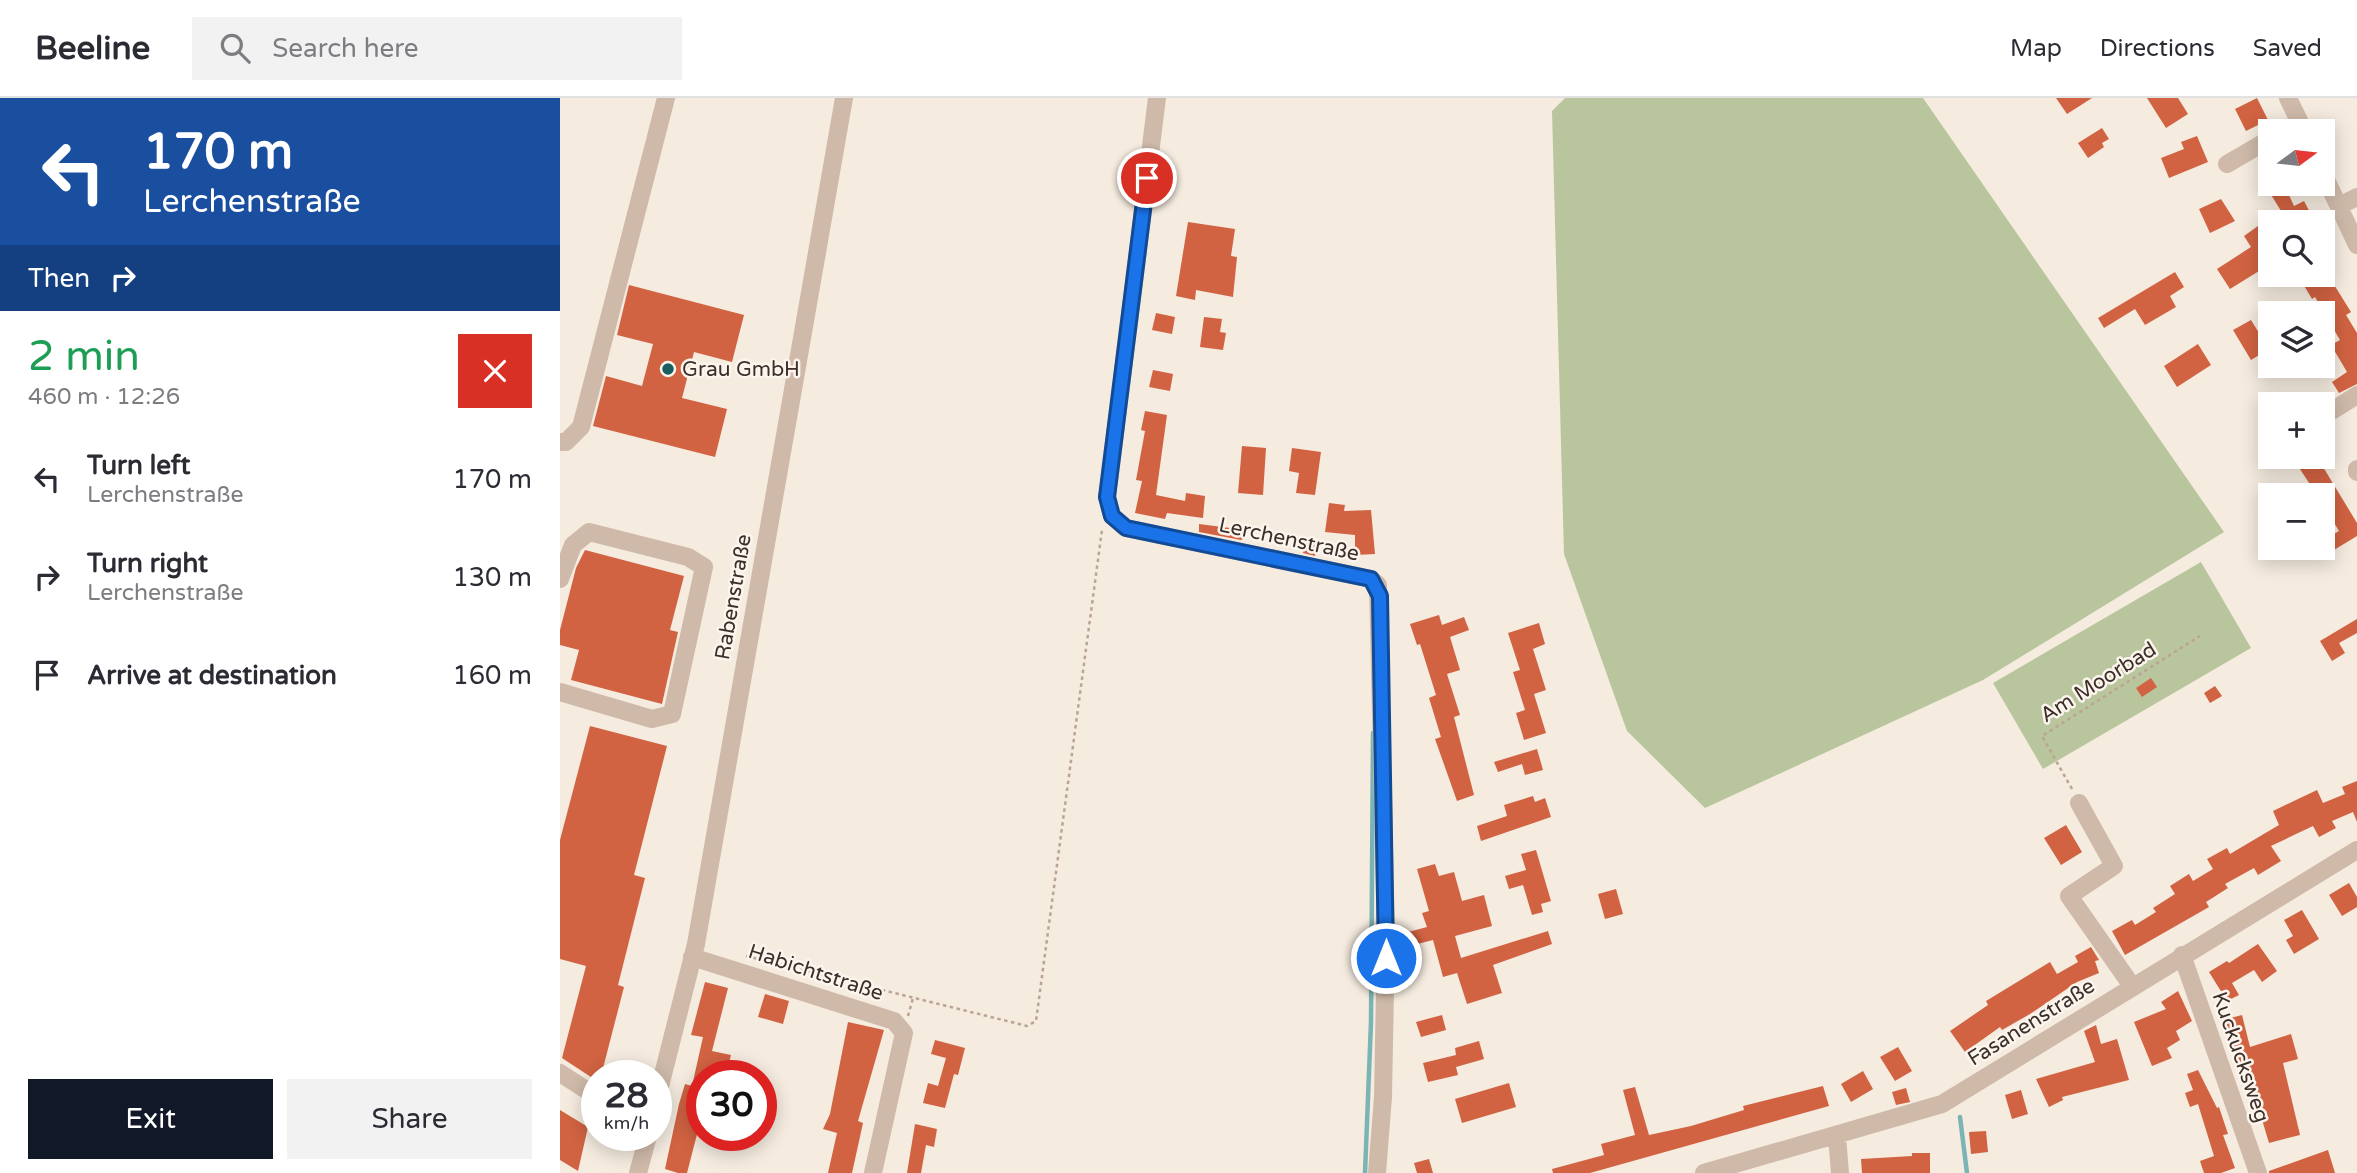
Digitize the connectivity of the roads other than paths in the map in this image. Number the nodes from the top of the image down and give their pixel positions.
1 (666, 98) edge
2 (844, 98) edge
3 (1157, 98) edge
4 (2288, 98) edge
5 (2293, 119) edge
6 (2258, 146) edge
7 (2227, 164) dead end
8 (2334, 196) edge
9 (2357, 197) edge
10 (2339, 206) junction
11 (2357, 245) edge
12 (2357, 395) edge
13 (2335, 408) edge
14 (560, 442) edge
15 (560, 579) edge
16 (560, 692) edge
17 (2080, 803) road end
18 (2357, 850) edge
19 (2182, 956) junction
20 (692, 957) junction
21 (2132, 986) junction
22 (666, 1060) edge
23 (560, 1073) edge
24 (581, 1087) edge
25 (1838, 1136) junction
26 (644, 1151) edge
27 (638, 1173) edge
28 (873, 1173) edge
29 (1377, 1173) edge
30 (1704, 1173) edge
31 (1840, 1173) edge
32 (2258, 1173) edge

1 - 14 street
2 - 20 street, Rabenstraße
3 - 29 street, Lerchenstraße
4 - 5 street
6 - 7 street
8 - 10 street
9 - 10 street
10 - 11 street
12 - 13 street
15 - 16 street
17 - 21 street
18 - 19 street, Fasanenstraße
19 - 21 street, Fasanenstraße
19 - 32 street, Kuckucksweg
20 - 22 street, Rabenstraße
20 - 28 street, Habichtstraße
21 - 25 street, Fasanenstraße
23 - 24 street
25 - 30 street, Fasanenstraße
25 - 31 street
26 - 27 street

